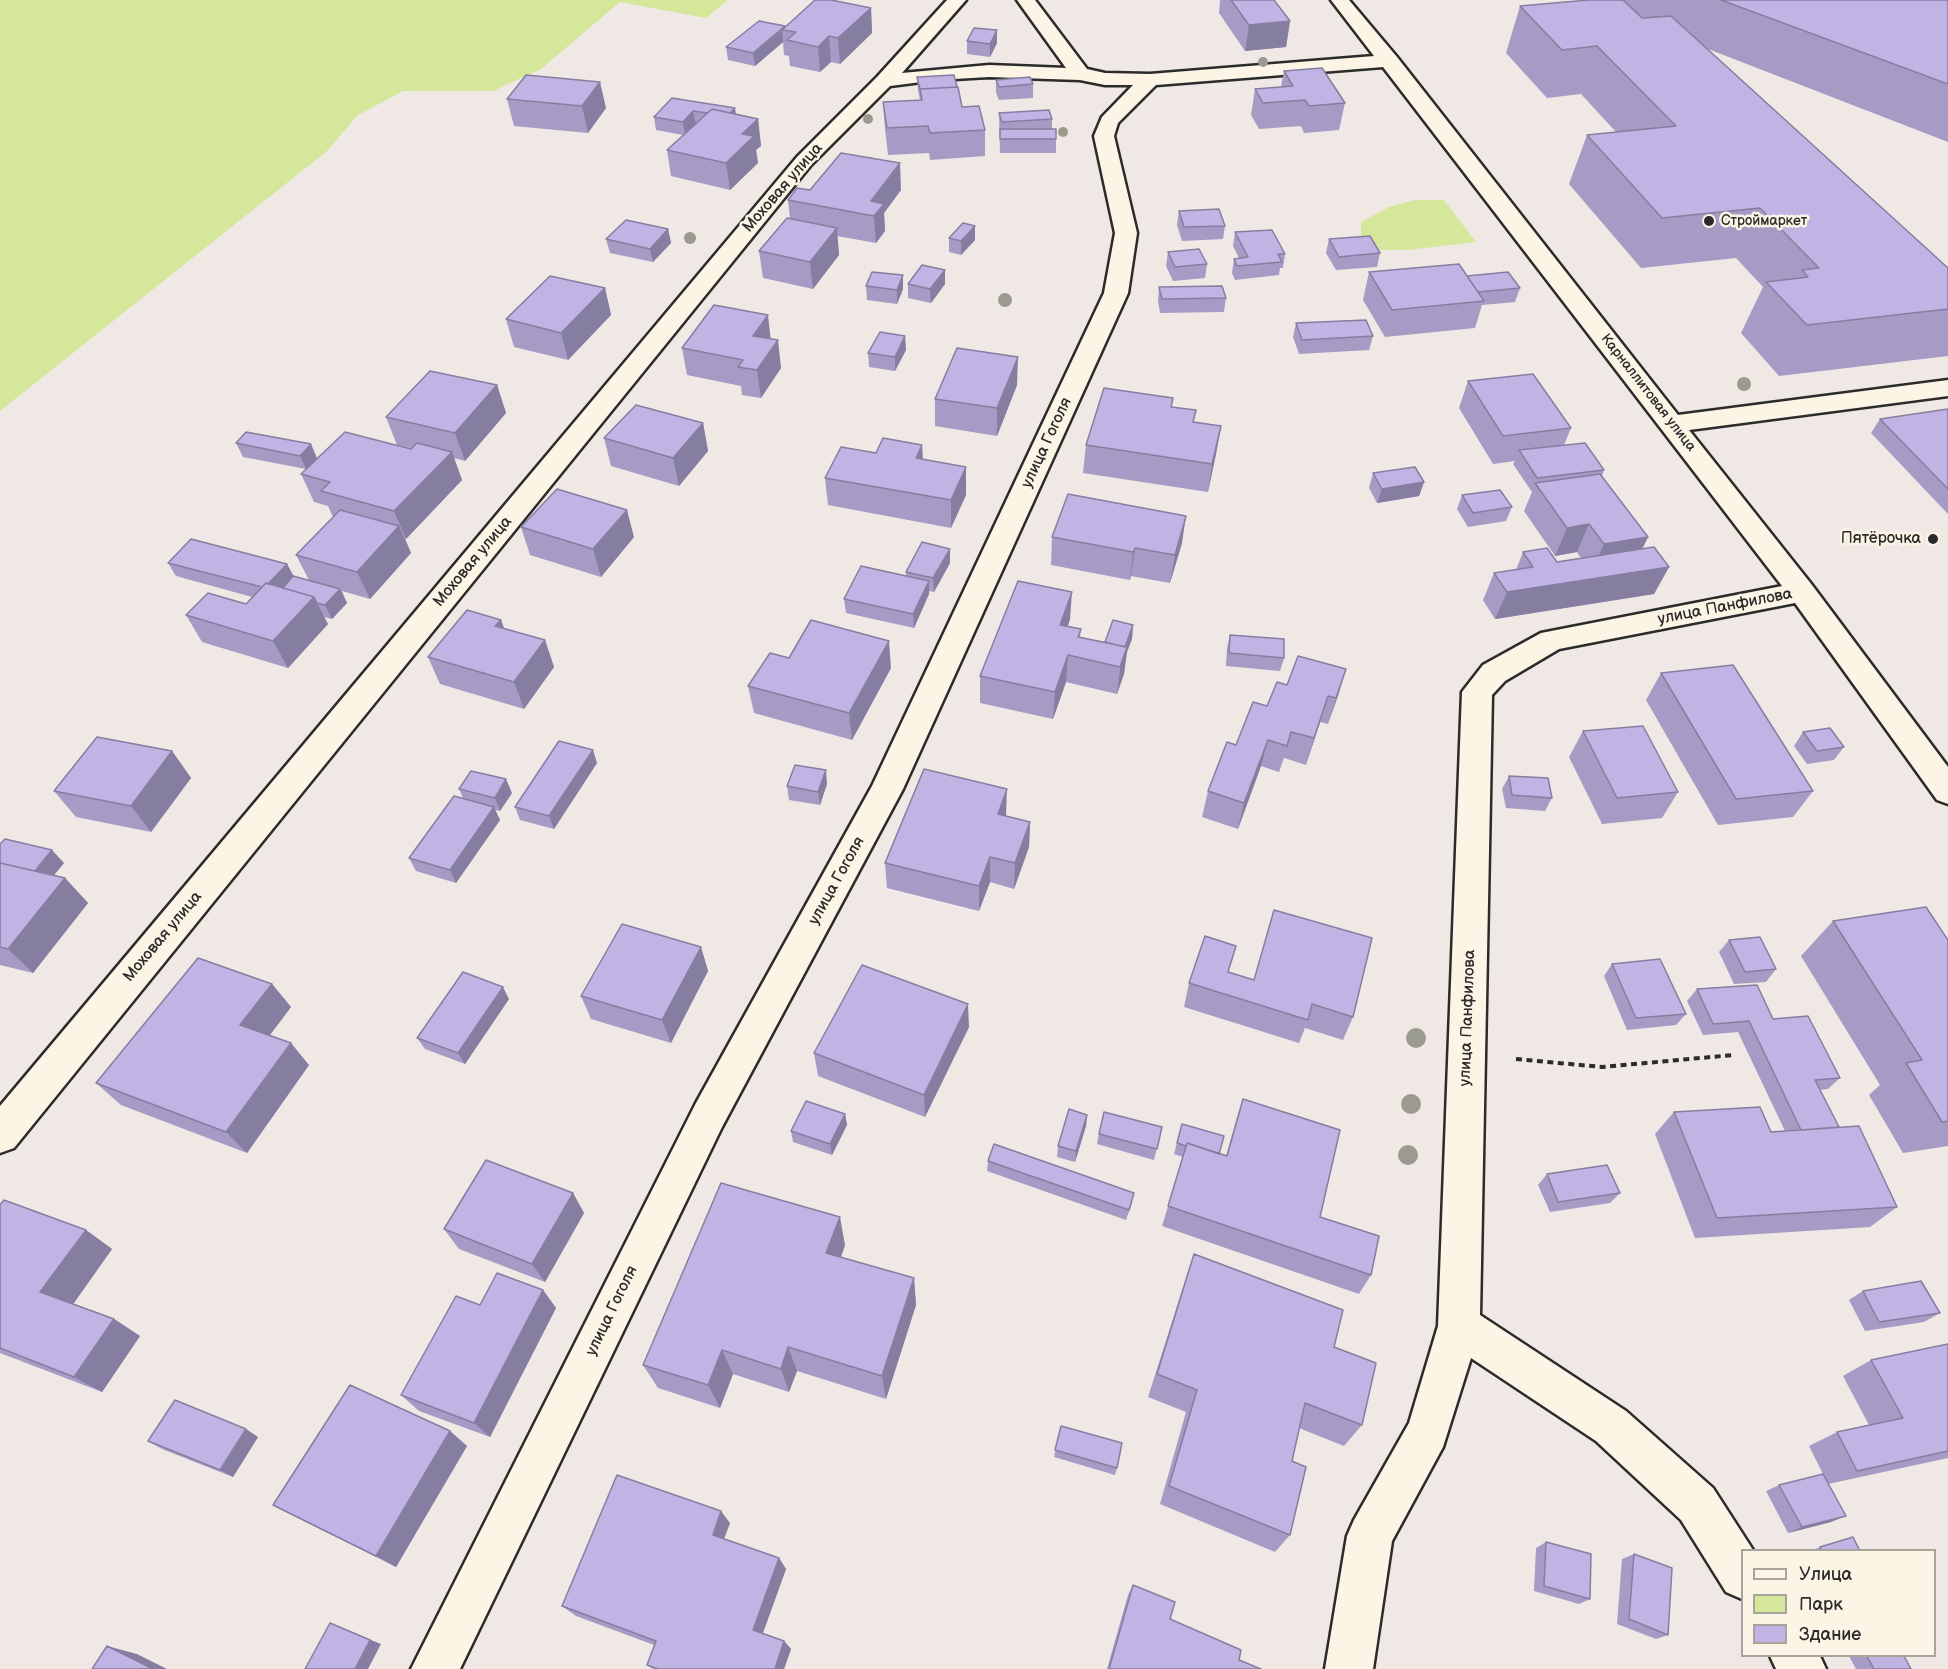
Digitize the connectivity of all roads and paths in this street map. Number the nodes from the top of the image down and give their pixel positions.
1 (957, 0) edge
2 (1026, 0) edge
3 (1340, 0) edge
4 (1390, 61) junction
5 (1080, 74) junction
6 (1150, 80) junction
7 (884, 81) junction
8 (1948, 388) edge
9 (1673, 424) junction
10 (1802, 592) junction
11 (1948, 791) edge
12 (1467, 1054) junction
13 (1733, 1055) dead end
14 (0, 1135) edge
15 (1459, 1326) junction
16 (1741, 1573) edge
17 (435, 1669) edge
18 (1349, 1669) edge

1 - 7 street, Моховая улица
2 - 5 street
3 - 4 street, Карналлитовая улица
4 - 6 street
4 - 9 street, Карналлитовая улица
5 - 6 street
5 - 7 street
6 - 17 street, улица Гоголя
7 - 14 street, Моховая улица
8 - 9 street
9 - 10 street, Карналлитовая улица
10 - 11 street, Карналлитовая улица
10 - 12 street, улица Панфилова
12 - 13 path
12 - 15 street, улица Панфилова
15 - 16 street
15 - 18 street, улица Панфилова

